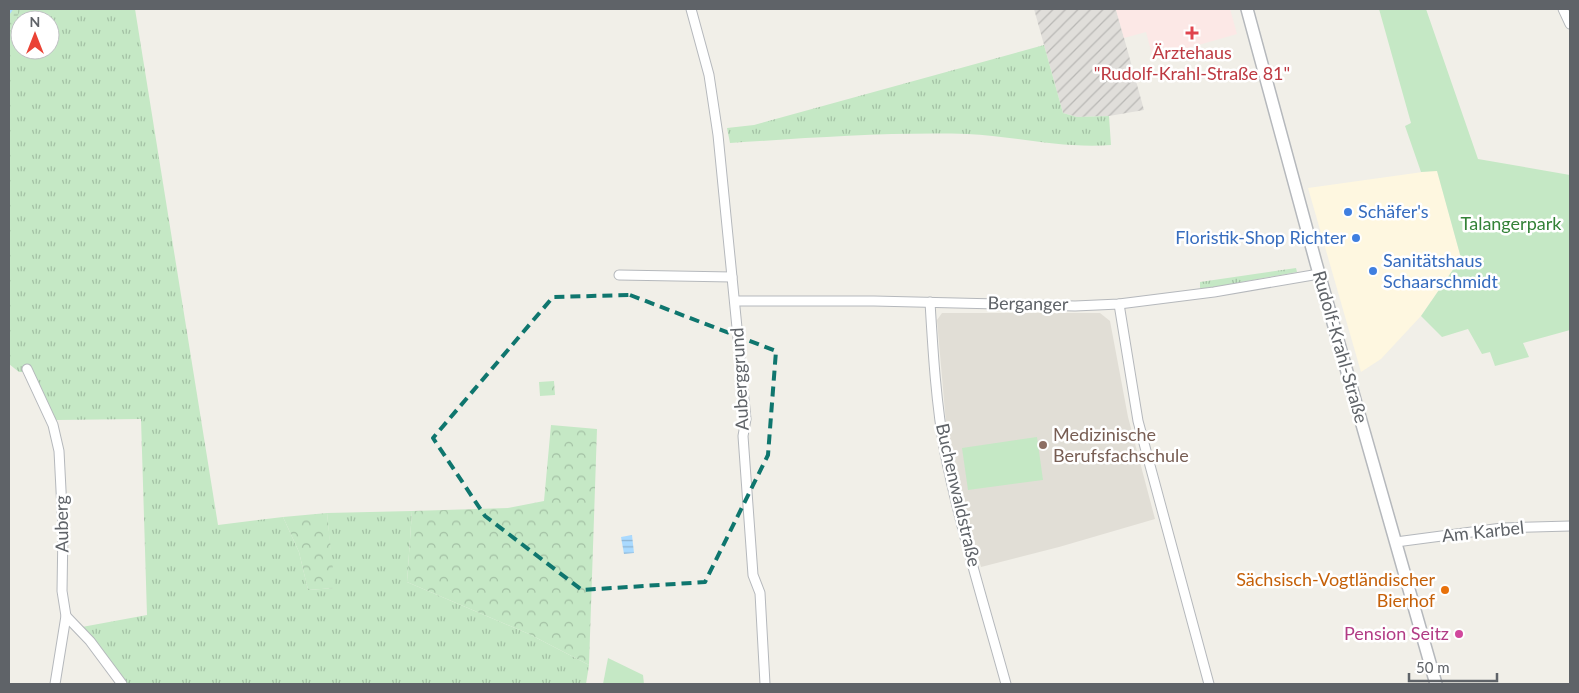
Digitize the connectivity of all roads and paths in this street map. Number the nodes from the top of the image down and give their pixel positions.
1 (691, 9) edge
2 (1247, 9) edge
3 (1563, 9) edge
4 (1570, 24) edge
5 (1319, 274) junction
6 (619, 275) dead end
7 (732, 277) junction
8 (735, 301) junction
9 (930, 302) junction
10 (1119, 304) junction
11 (27, 369) dead end
12 (1570, 526) edge
13 (1396, 542) junction
14 (66, 616) junction
15 (55, 684) edge
16 (122, 684) edge
17 (765, 684) edge
18 (1006, 684) edge
19 (1209, 684) edge
20 (1436, 684) edge

1 - 7 street, Auberggrund
2 - 5 street, Rudolf-Krahl-Straße
3 - 4 street
5 - 10 street, Berganger
5 - 13 street, Rudolf-Krahl-Straße
6 - 7 street
7 - 8 street, Auberggrund
8 - 9 street, Berganger
8 - 17 street, Auberggrund
9 - 10 street, Berganger
9 - 18 street, Buchenwaldstraße
10 - 19 street
11 - 14 street, Auberg
12 - 13 street, Am Karbel
13 - 20 street, Rudolf-Krahl-Straße
14 - 15 street, Auberg
14 - 16 street

